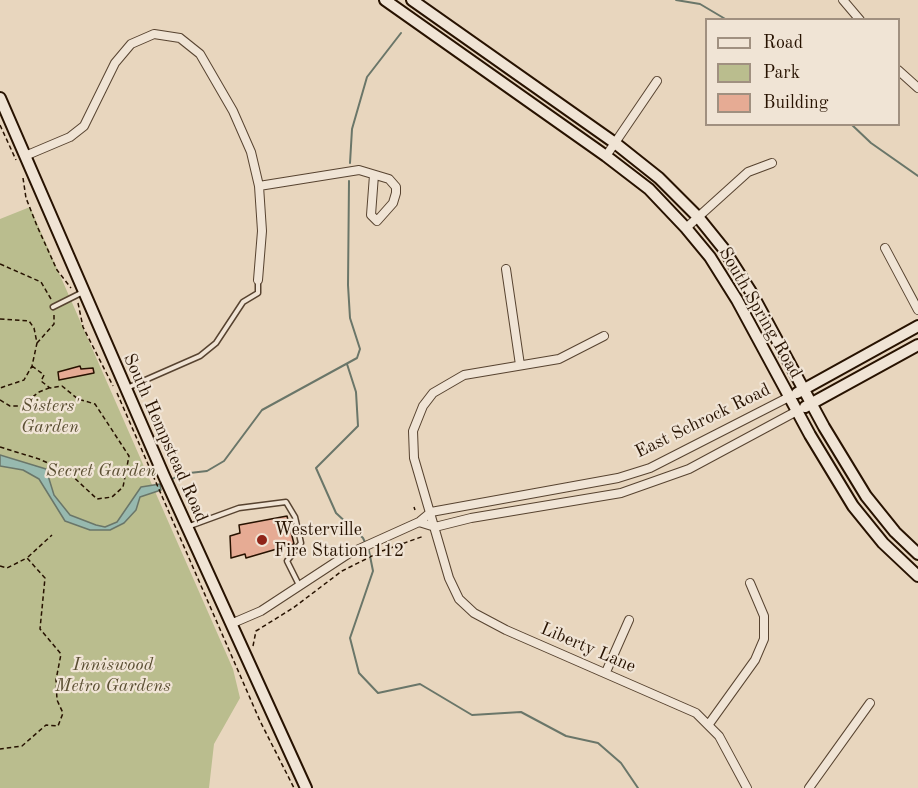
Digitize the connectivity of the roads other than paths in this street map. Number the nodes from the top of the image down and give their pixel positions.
1 (385, 0) edge
2 (412, 0) edge
3 (843, 0) edge
4 (858, 18) edge
5 (900, 72) edge
6 (657, 81) dead end
7 (918, 88) edge
8 (0, 98) edge
9 (615, 143) junction
10 (606, 156) junction
11 (21, 159) junction
12 (772, 163) dead end
13 (374, 175) junction
14 (259, 186) junction
15 (698, 217) junction
16 (686, 228) junction
17 (885, 248) dead end
18 (506, 269) dead end
19 (258, 280) joint
20 (80, 294) junction
21 (53, 307) road end
22 (918, 310) edge
23 (918, 326) edge
24 (604, 336) dead end
25 (918, 345) edge
26 (520, 365) junction
27 (126, 389) junction
28 (803, 390) junction
29 (789, 397) junction
30 (811, 403) junction
31 (797, 411) junction
32 (431, 512) junction
33 (419, 522) junction
34 (187, 527) junction
35 (435, 527) junction
36 (918, 554) edge
37 (918, 576) edge
38 (750, 583) dead end
39 (299, 586) junction
40 (629, 620) dead end
41 (233, 623) junction
42 (606, 672) junction
43 (870, 703) dead end
44 (709, 724) junction
45 (306, 788) edge
46 (747, 788) edge
47 (808, 788) edge

1 - 10 main road, South Spring Road
2 - 9 main road, South Spring Road
3 - 4 street
5 - 7 street
6 - 9 street
8 - 11 main road, South Hempstead Road
9 - 10 street
9 - 15 main road, South Spring Road
10 - 16 main road, South Spring Road
11 - 14 street
11 - 20 main road, South Hempstead Road
12 - 15 street
13 - 13 street
13 - 14 street
14 - 19 street
15 - 16 street
15 - 28 main road, South Spring Road
16 - 29 main road, South Spring Road
17 - 22 street
18 - 26 street
19 - 27 lane
20 - 21 lane
20 - 27 main road, South Hempstead Road
23 - 28 main road, East Schrock Road
24 - 26 street, Liberty Lane
25 - 30 main road, East Schrock Road
26 - 32 street, Liberty Lane
27 - 34 main road, South Hempstead Road
28 - 29 main road, East Schrock Road
28 - 30 main road, South Spring Road
29 - 31 main road, South Spring Road
29 - 32 street, East Schrock Road
30 - 31 main road, East Schrock Road
30 - 36 main road, South Spring Road
31 - 35 street, East Schrock Road
31 - 37 main road, South Spring Road
32 - 33 street, East Schrock Road
32 - 35 street, Liberty Lane
33 - 35 street
33 - 39 street, East Schrock Road
34 - 39 lane
34 - 41 main road, South Hempstead Road
35 - 42 street, Liberty Lane
38 - 44 street
39 - 41 street, East Schrock Road
40 - 42 street
41 - 45 main road, South Hempstead Road
42 - 44 street, Liberty Lane
43 - 47 street
44 - 46 street, Liberty Lane

